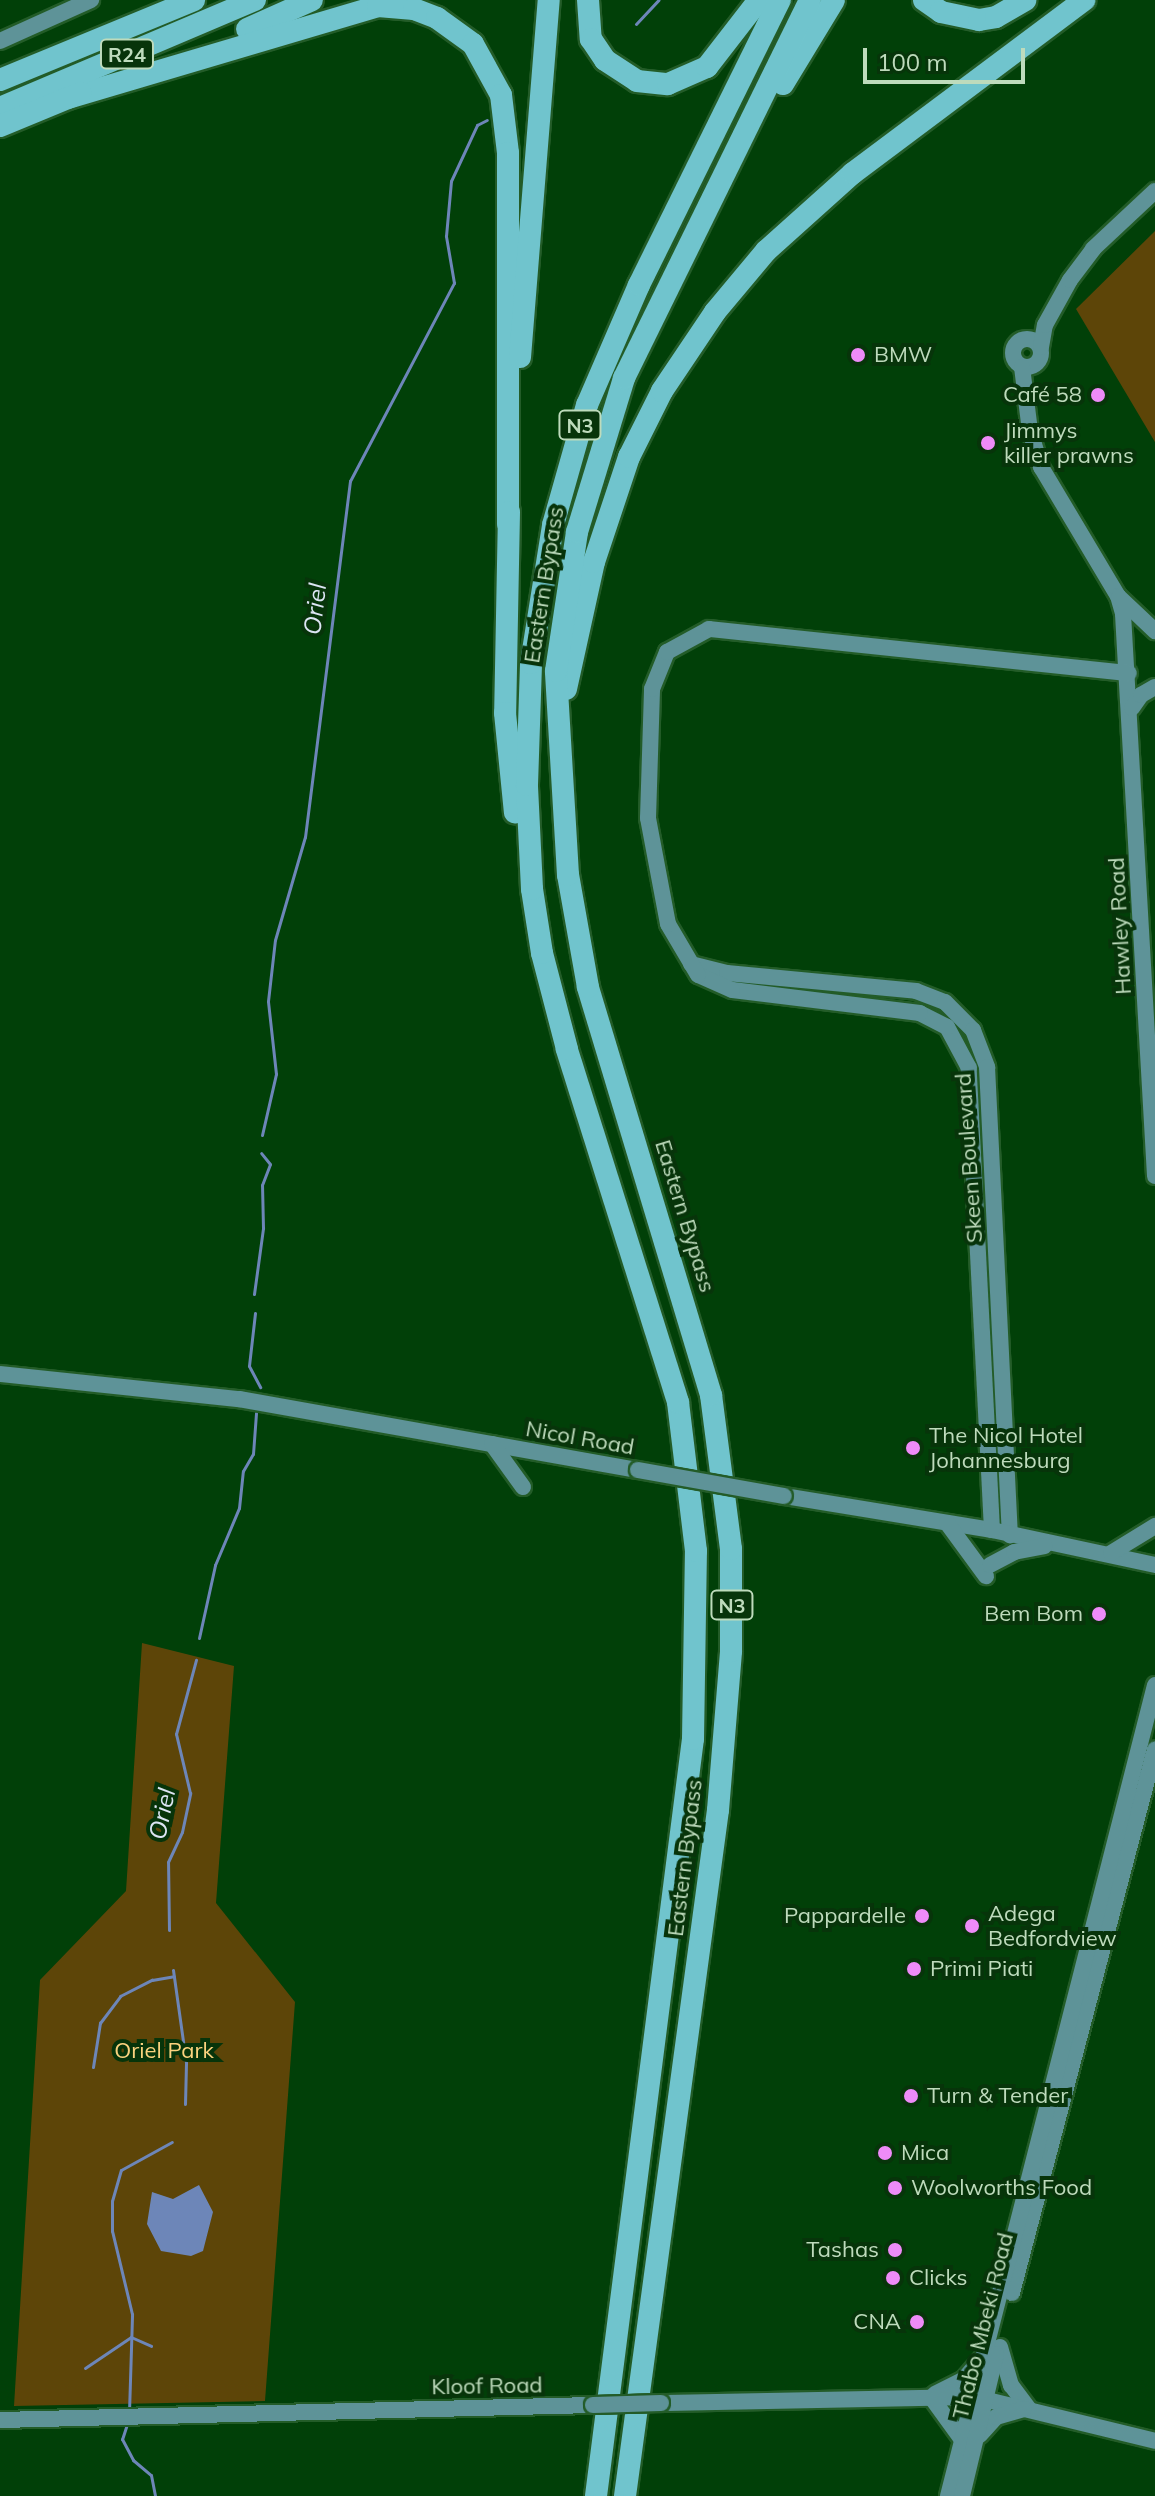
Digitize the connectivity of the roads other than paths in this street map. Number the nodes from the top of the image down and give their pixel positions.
1 (91, 0) edge
2 (159, 0) edge
3 (194, 0) edge
4 (255, 0) edge
5 (312, 0) edge
6 (549, 0) edge
7 (588, 0) edge
8 (759, 0) edge
9 (780, 0) edge
10 (810, 0) edge
11 (834, 0) edge
12 (924, 0) edge
13 (1025, 0) edge
14 (1084, 0) edge
15 (0, 41) edge
16 (5, 78) edge
17 (68, 98) junction
18 (0, 108) edge
19 (0, 126) edge
20 (724, 176) junction
21 (1155, 191) edge
22 (1070, 280) junction
23 (1023, 339) junction
24 (1033, 359) junction
25 (508, 524) junction
26 (1118, 596) junction
27 (1155, 631) edge
28 (1129, 673) junction
29 (1155, 687) edge
30 (1132, 708) junction
31 (557, 729) junction
32 (532, 889) junction
33 (762, 985) junction
34 (863, 985) junction
35 (862, 1003) junction
36 (1155, 1176) edge
37 (1000, 1290) junction
38 (981, 1299) junction
39 (0, 1374) edge
40 (492, 1444) junction
41 (523, 1487) dead end
42 (991, 1497) junction
43 (943, 1522) junction
44 (1155, 1526) edge
45 (992, 1530) junction
46 (1010, 1535) junction
47 (1053, 1545) junction
48 (1111, 1553) junction
49 (1153, 1563) edge
50 (1155, 1685) edge
51 (1155, 1750) edge
52 (1088, 1979) junction
53 (993, 2347) junction
54 (928, 2398) junction
55 (982, 2398) junction
56 (1027, 2409) junction
57 (0, 2420) edge
58 (970, 2440) junction
59 (1155, 2441) edge
60 (596, 2496) edge
61 (628, 2496) edge
62 (948, 2496) edge
63 (962, 2496) edge

1 - 15 main road
2 - 16 highway
3 - 16 highway, R24
4 - 18 highway, R24
5 - 17 highway
6 - 25 highway
7 - 8 highway
9 - 32 highway, Eastern Bypass / N3
10 - 20 highway, Eastern Bypass / N3
11 - 20 highway
12 - 13 highway
14 - 31 highway
17 - 19 highway
17 - 25 highway
20 - 31 highway, Eastern Bypass / N3
21 - 22 main road
22 - 23 main road
22 - 24 main road
23 - 24 main road
23 - 24 main road
24 - 26 main road
25 - 32 highway
26 - 27 main road
26 - 28 main road, Hawley Road
28 - 30 main road, Hawley Road
28 - 33 main road, Skeen Boulevard
29 - 30 main road
30 - 36 main road, Hawley Road
31 - 61 highway, Eastern Bypass / N3
32 - 60 highway, Eastern Bypass / N3
33 - 34 main road, Skeen Boulevard
33 - 35 main road, Skeen Boulevard
34 - 35 main road
34 - 37 main road, Skeen Boulevard
35 - 38 main road, Skeen Boulevard
37 - 38 main road
37 - 46 main road, Skeen Boulevard
38 - 42 main road, Skeen Boulevard
39 - 40 main road, Nicol Road
40 - 41 main road
40 - 43 main road, Nicol Road, bridge
42 - 43 main road
42 - 45 main road, Skeen Boulevard
43 - 45 main road, Nicol Road
43 - 47 main road
44 - 48 main road
45 - 46 main road, Nicol Road
46 - 47 main road, Nicol Road
47 - 48 main road, Nicol Road
48 - 49 main road, Nicol Road
50 - 52 main road
51 - 52 main road
52 - 53 main road, Thabo Mbeki Road
53 - 54 main road
53 - 55 main road, Thabo Mbeki Road
53 - 56 main road
54 - 55 main road, Kloof Road
54 - 57 main road, Kloof Road, bridge
54 - 58 main road
55 - 56 main road, Kloof Road
55 - 58 main road, Thabo Mbeki Road
56 - 58 main road
56 - 59 main road, Kloof Road
58 - 62 main road, Thabo Mbeki Road
58 - 63 main road, Thabo Mbeki Road

